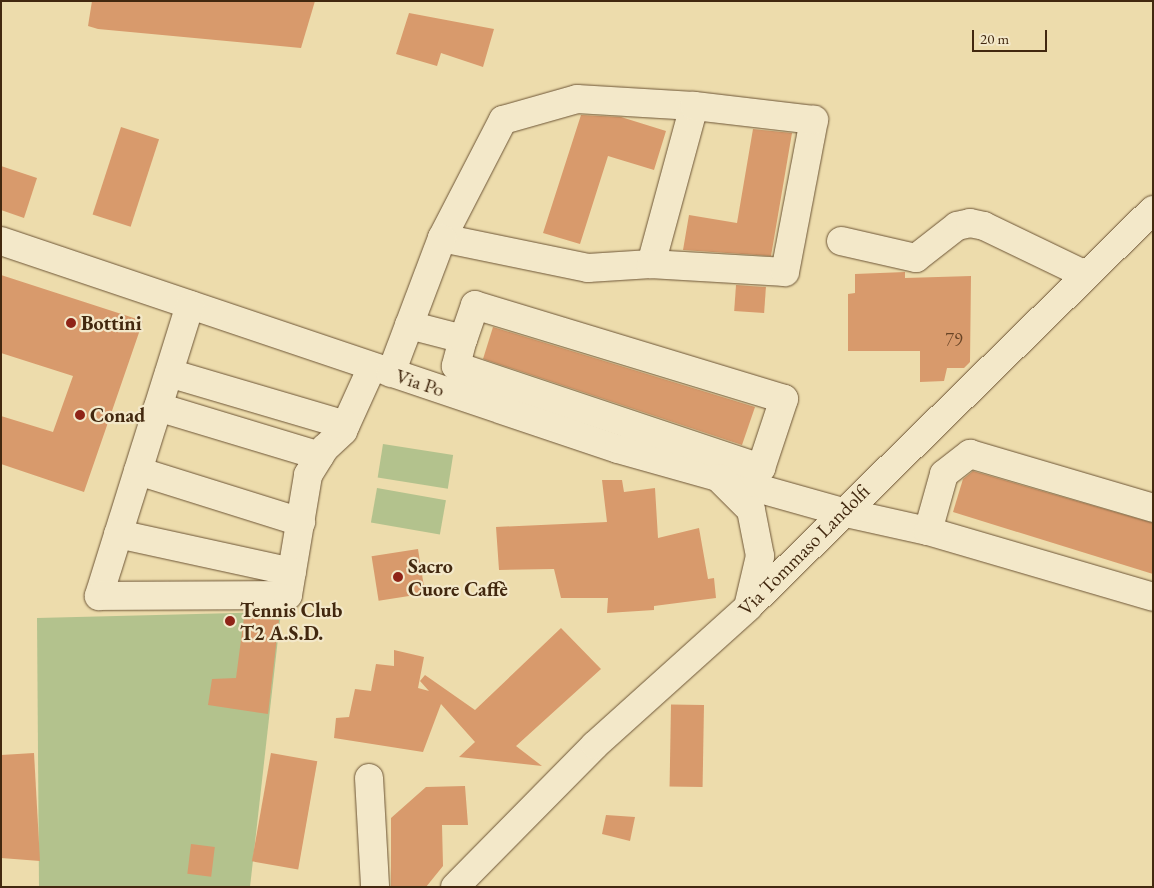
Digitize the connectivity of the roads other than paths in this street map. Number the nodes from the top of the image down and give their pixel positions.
1 (694, 106) junction
2 (1153, 210) edge
3 (442, 238) junction
4 (1, 241) edge
5 (840, 242) dead end
6 (652, 264) junction
7 (1086, 276) junction
8 (190, 305) junction
9 (408, 326) junction
10 (463, 339) junction
11 (382, 370) junction
12 (169, 373) junction
13 (158, 407) junction
14 (346, 425) junction
15 (320, 456) junction
16 (138, 471) junction
17 (718, 477) junction
18 (1153, 508) edge
19 (842, 512) junction
20 (300, 522) junction
21 (928, 531) junction
22 (118, 534) junction
23 (292, 572) junction
24 (1153, 597) edge
25 (748, 607) junction
26 (369, 778) dead end
27 (375, 887) edge
28 (455, 887) edge

1 - 3 street
1 - 6 street
1 - 6 street
2 - 7 street, Via Tommaso Landolfi
3 - 6 street
3 - 9 street
4 - 8 street, Via Po
5 - 7 street
7 - 19 street, Via Tommaso Landolfi
8 - 11 street, Via Po
8 - 12 street
9 - 10 street
9 - 11 street
10 - 10 street
11 - 14 street
11 - 17 street, Via Po
12 - 13 street
12 - 14 street
13 - 15 street
13 - 16 street
14 - 15 street
15 - 20 street
16 - 20 street
16 - 22 street
17 - 19 street, Via Po
17 - 25 street
18 - 21 street
19 - 21 street, Via Po
19 - 25 street, Via Tommaso Landolfi
20 - 23 street
21 - 24 street, Via Po
22 - 23 street
22 - 23 street
25 - 28 street, Via Tommaso Landolfi
26 - 27 street

